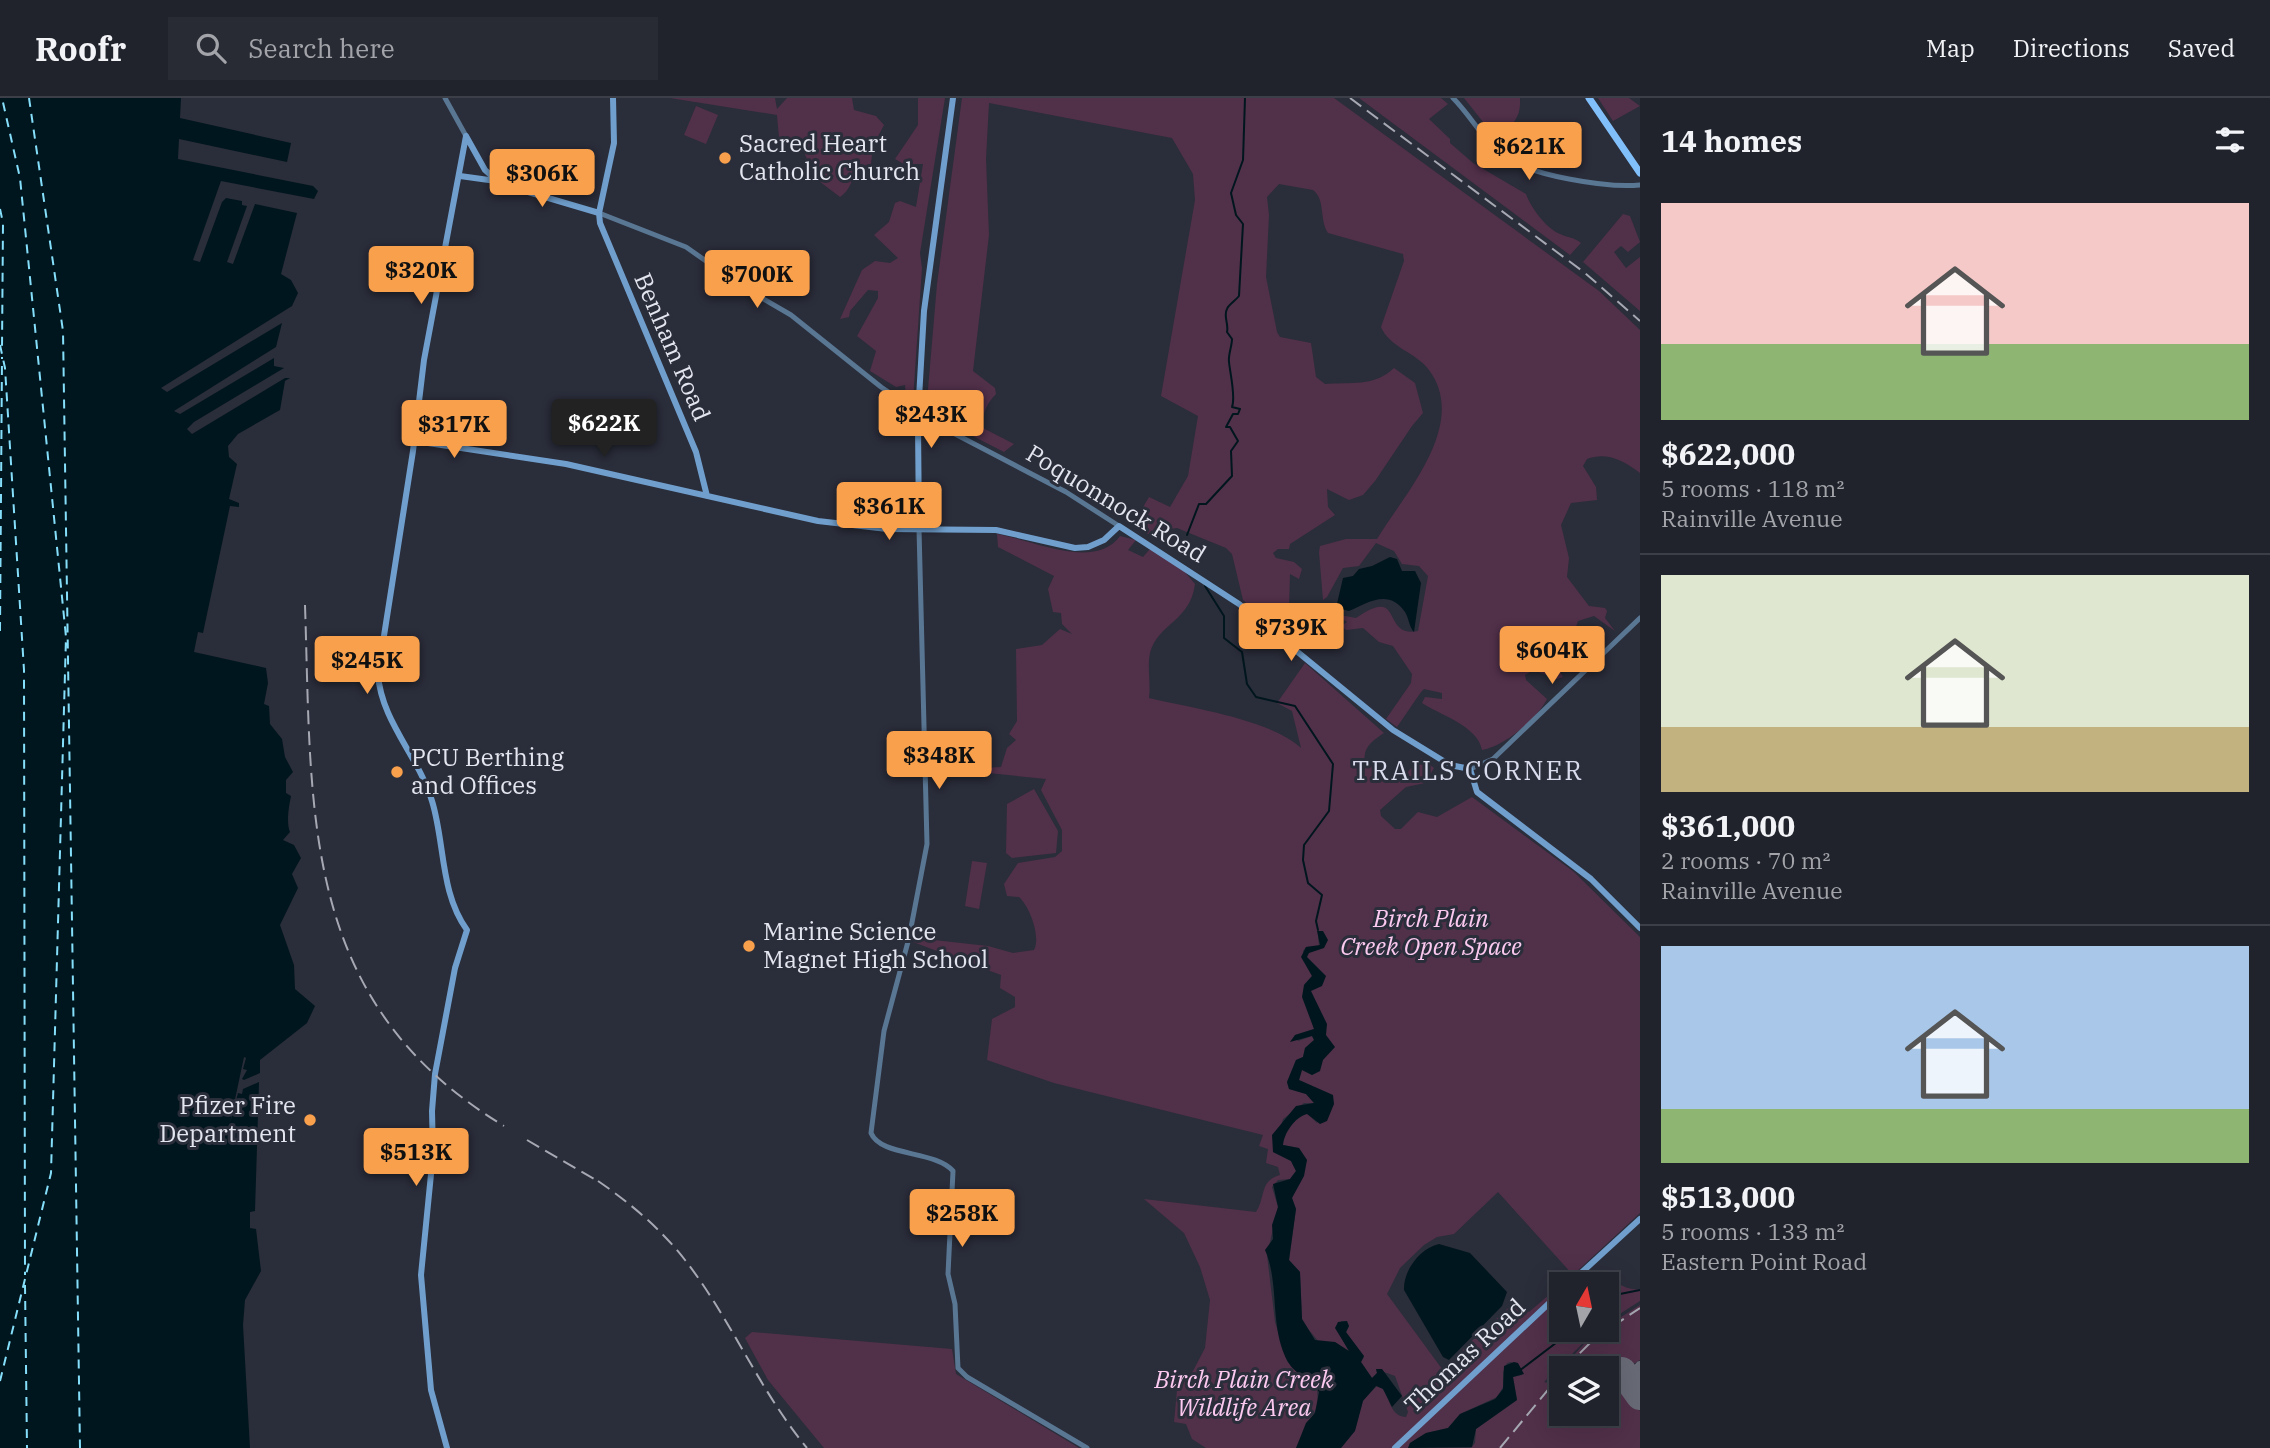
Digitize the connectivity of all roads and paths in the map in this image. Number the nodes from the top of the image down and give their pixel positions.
1 (445, 98) edge
2 (613, 98) edge
3 (953, 98) edge
4 (1453, 98) edge
5 (1589, 98) edge
6 (466, 136) junction
7 (1640, 173) edge
8 (460, 176) junction
9 (496, 181) junction
10 (1640, 186) edge
11 (599, 213) junction
12 (415, 441) junction
13 (707, 496) junction
14 (1119, 526) junction
15 (919, 529) junction
16 (1640, 618) edge
17 (1470, 769) junction
18 (1640, 928) edge
19 (1640, 1219) edge
20 (1582, 1272) edge
21 (1549, 1303) edge
22 (447, 1448) edge
23 (1087, 1448) edge
24 (1395, 1448) edge

1 - 6 street
2 - 11 main road
3 - 15 main road, bridge
4 - 10 street
5 - 7 main road
6 - 8 main road
6 - 9 main road
8 - 9 main road, Poquonnock Road
8 - 12 main road
9 - 11 main road, Poquonnock Road
11 - 13 main road, Benham Road
11 - 14 street, Poquonnock Road
12 - 13 main road
12 - 22 main road
13 - 15 main road
14 - 15 main road
14 - 17 main road, Poquonnock Road
15 - 23 street
16 - 17 street
17 - 18 main road
19 - 20 main road
21 - 24 main road, Thomas Road

